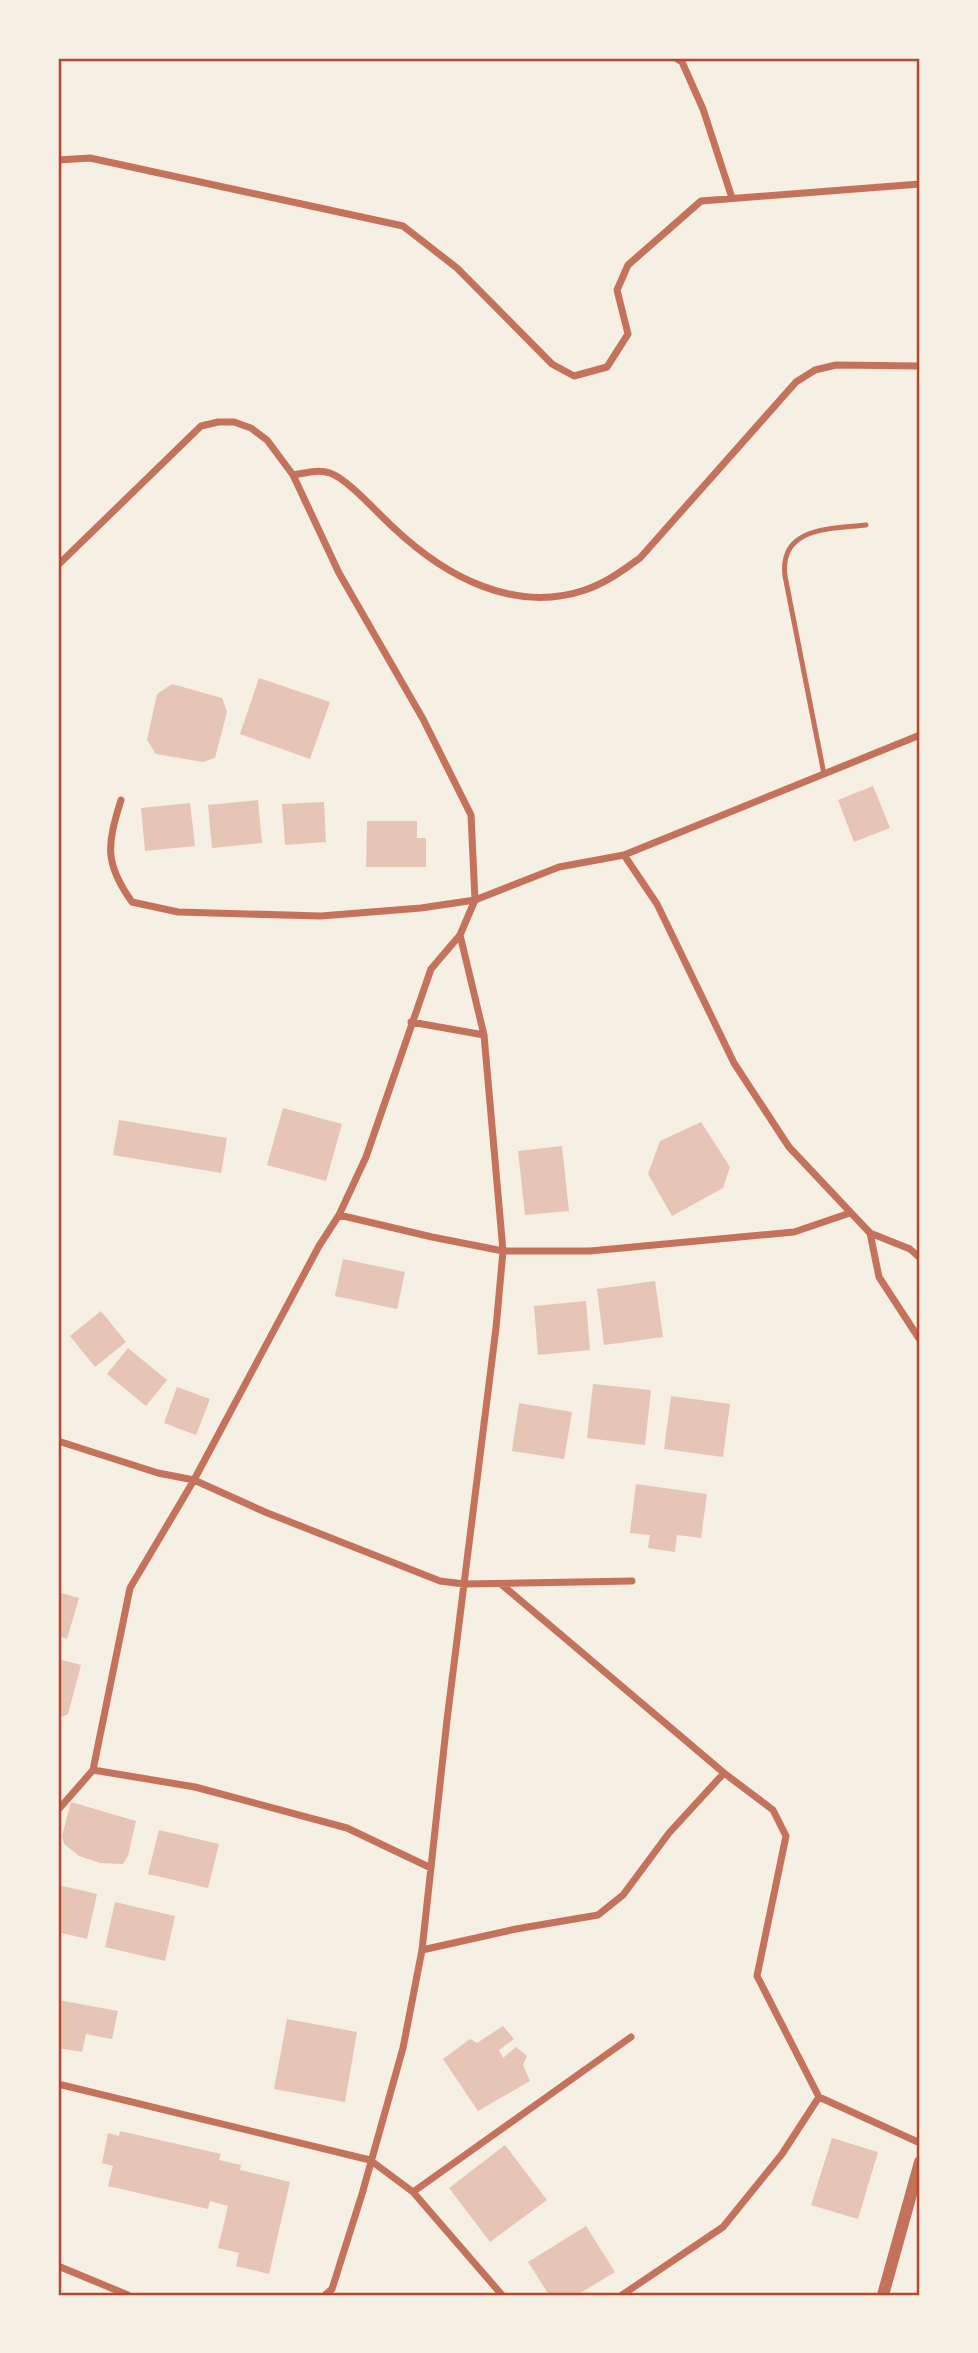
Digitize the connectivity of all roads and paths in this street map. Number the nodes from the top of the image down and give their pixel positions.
1 (676, 58) edge
2 (58, 160) edge
3 (920, 184) edge
4 (732, 198) junction
5 (920, 366) edge
6 (293, 475) junction
7 (866, 525) dead end
8 (58, 565) edge
9 (920, 736) edge
10 (824, 774) junction
11 (121, 800) dead end
12 (624, 855) junction
13 (475, 900) junction
14 (460, 935) junction
15 (411, 1022) junction
16 (484, 1035) junction
17 (850, 1213) junction
18 (339, 1215) junction
19 (870, 1233) junction
20 (503, 1251) junction
21 (920, 1258) edge
22 (920, 1340) edge
23 (58, 1441) edge
24 (194, 1480) junction
25 (632, 1581) dead end
26 (464, 1584) junction
27 (501, 1584) junction
28 (93, 1770) junction
29 (724, 1773) junction
30 (62, 1799) edge
31 (58, 1810) edge
32 (431, 1868) junction
33 (422, 1950) junction
34 (631, 2036) dead end
35 (58, 2084) edge
36 (819, 2097) junction
37 (920, 2143) edge
38 (370, 2160) junction
39 (920, 2162) edge
40 (413, 2192) junction
41 (58, 2266) edge
42 (128, 2295) edge
43 (325, 2295) edge
44 (502, 2295) edge
45 (622, 2295) edge
46 (883, 2295) edge

1 - 4 street
2 - 4 street
3 - 4 street
5 - 6 street
6 - 8 street
6 - 13 street
7 - 10 lane
9 - 10 street
10 - 12 street
11 - 13 street
12 - 13 street
12 - 17 street
13 - 14 street
14 - 15 street
14 - 16 street
15 - 16 street
15 - 18 street
16 - 20 street
17 - 19 street
17 - 20 street
18 - 20 street
18 - 24 street
19 - 21 street
19 - 22 street
20 - 26 street
23 - 24 street
24 - 26 street
24 - 28 street
25 - 27 street
26 - 27 street
26 - 32 street
27 - 29 street
28 - 30 street
28 - 32 street
29 - 33 street
29 - 36 street
30 - 31 street
32 - 33 street
33 - 38 street
34 - 40 street
35 - 38 street
36 - 37 street
36 - 45 street
38 - 40 street
38 - 43 street
39 - 46 street
40 - 44 street
41 - 42 street

